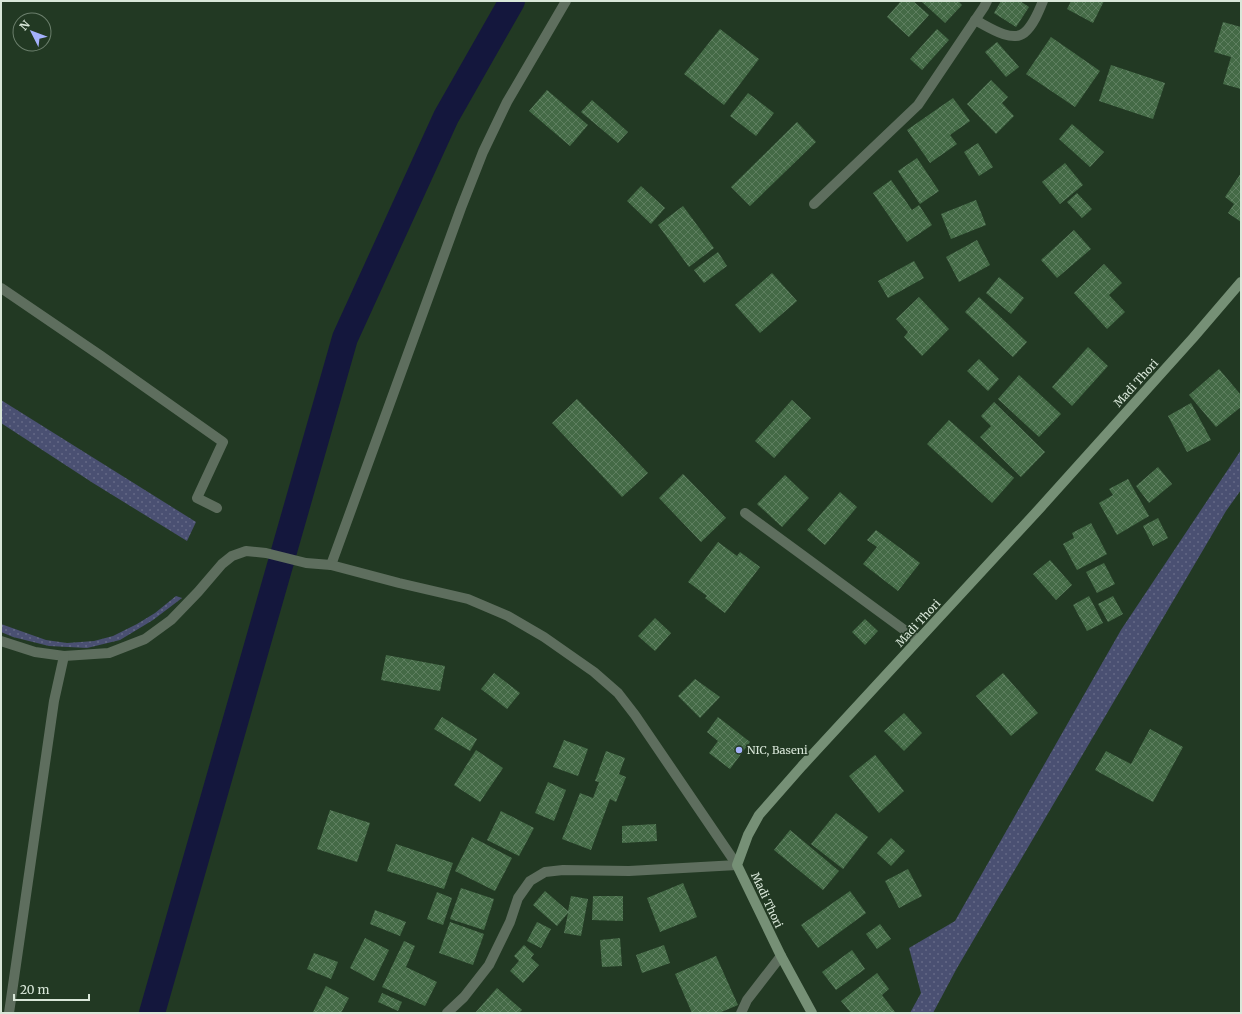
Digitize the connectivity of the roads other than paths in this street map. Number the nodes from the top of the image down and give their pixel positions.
1 (566, 1) edge
2 (987, 1) edge
3 (1043, 1) edge
4 (975, 20) junction
5 (814, 204) dead end
6 (1241, 282) edge
7 (1, 288) edge
8 (217, 508) dead end
9 (745, 513) dead end
10 (331, 565) junction
11 (918, 640) junction
12 (1, 641) edge
13 (64, 656) junction
14 (738, 865) junction
15 (781, 956) junction
16 (9, 1013) edge
17 (447, 1013) edge
18 (740, 1013) edge
19 (812, 1013) edge

1 - 10 street
2 - 4 street
3 - 4 street
4 - 5 street
6 - 11 main road, Madi Thori
7 - 8 street
9 - 11 street
10 - 13 street
10 - 14 street
11 - 14 main road, Madi Thori
12 - 13 street
13 - 16 street
14 - 15 main road, Madi Thori
14 - 17 street
15 - 18 street
15 - 19 main road, Madi Thori

